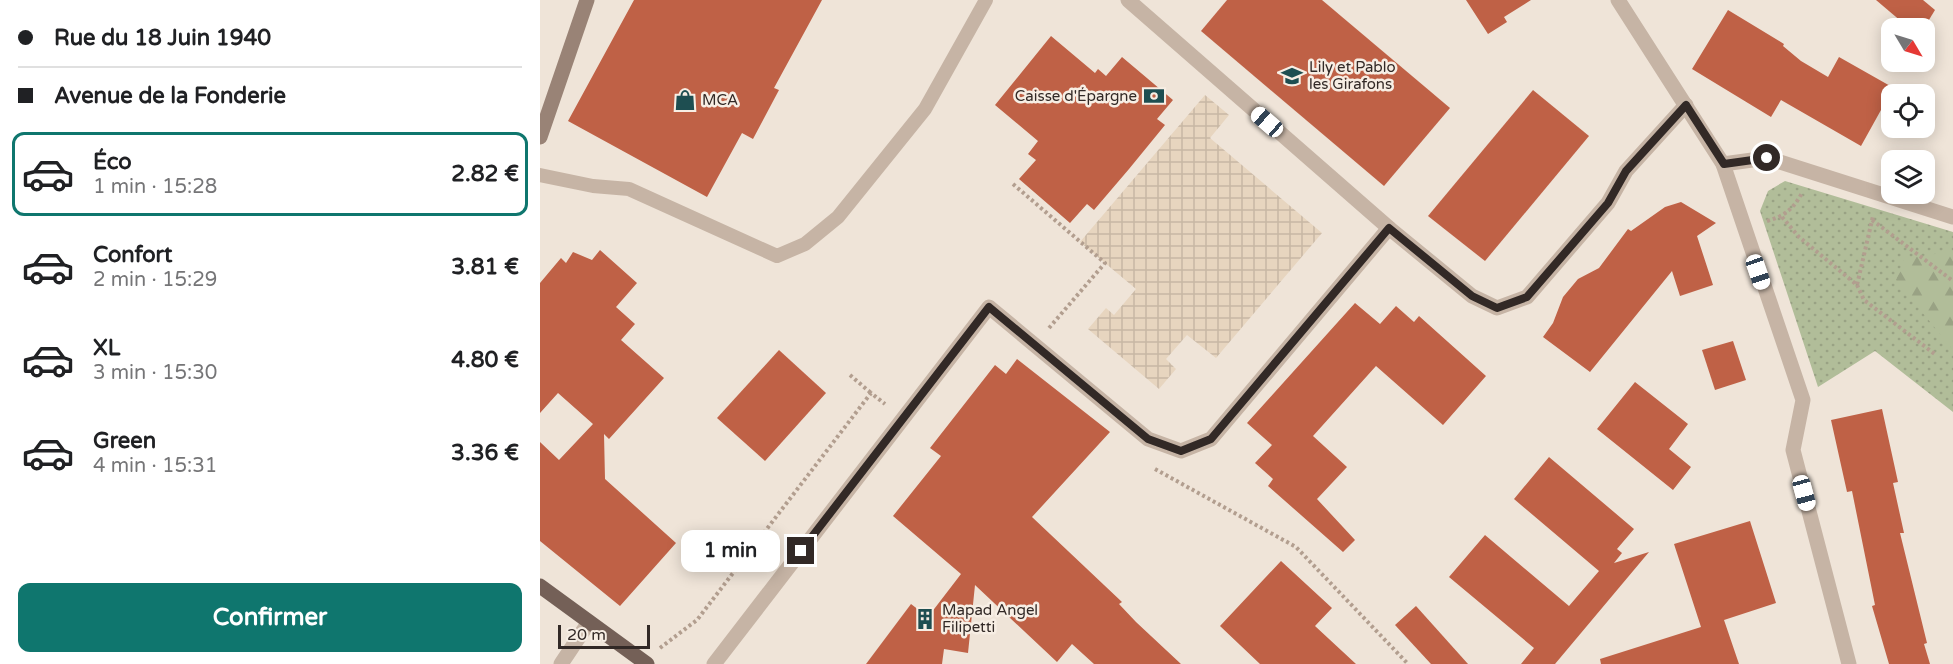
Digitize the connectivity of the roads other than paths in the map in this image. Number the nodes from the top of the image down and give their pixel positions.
1 (587, 0) edge
2 (986, 0) edge
3 (1128, 0) edge
4 (1618, 0) edge
5 (1686, 105) junction
6 (540, 137) edge
7 (1724, 164) junction
8 (540, 175) edge
9 (1953, 217) edge
10 (1389, 228) junction
11 (540, 586) edge
12 (590, 622) junction
13 (645, 663) edge
14 (561, 664) edge
15 (714, 664) edge
16 (1849, 664) edge

1 - 6 main road
2 - 8 lane
3 - 10 street
4 - 5 street
5 - 7 street
5 - 10 street
7 - 9 street
7 - 16 street
10 - 15 street
11 - 12 main road
12 - 13 main road
12 - 14 street

